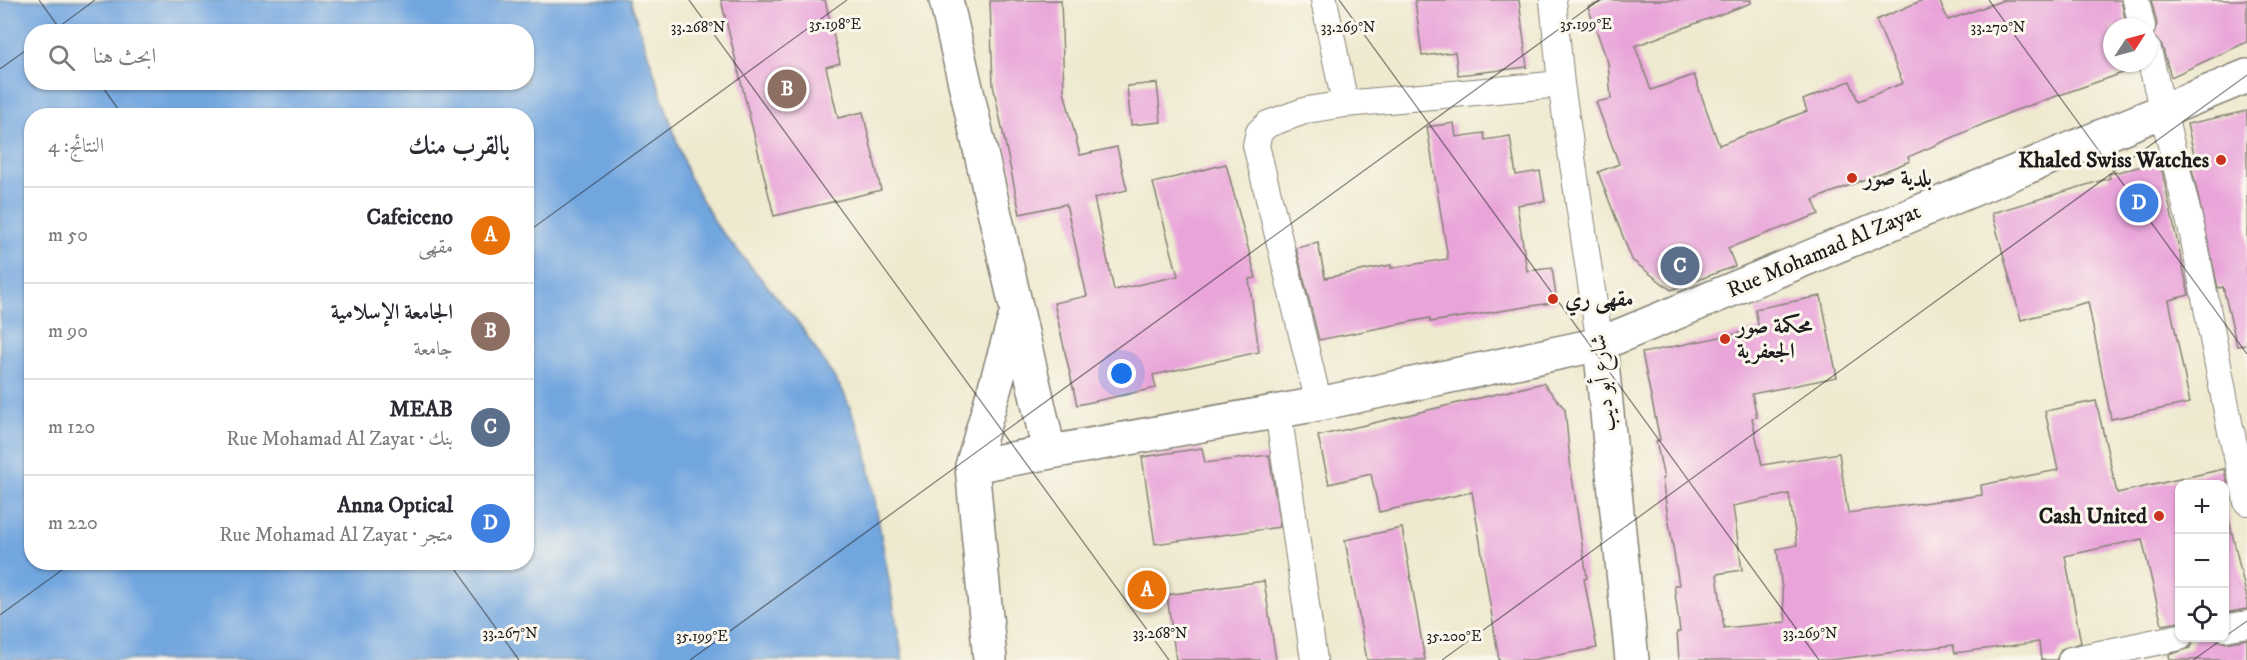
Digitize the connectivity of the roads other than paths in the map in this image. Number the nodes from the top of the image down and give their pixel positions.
1 (946, 0) edge
2 (1324, 0) edge
3 (1553, 0) edge
4 (2136, 0) edge
5 (2140, 18) edge
6 (2153, 72) edge
7 (2247, 76) edge
8 (1562, 84) junction
9 (1345, 104) junction
10 (2163, 112) junction
11 (1016, 313) junction
12 (1600, 344) junction
13 (1319, 405) junction
14 (1278, 411) junction
15 (1049, 451) junction
16 (972, 466) junction
17 (2247, 502) edge
18 (2247, 624) edge
19 (2229, 627) edge
20 (2175, 638) edge
21 (990, 660) edge
22 (1314, 660) edge
23 (1632, 660) edge
24 (2071, 660) edge

1 - 11 main road
2 - 9 street
3 - 8 street, شارع أبو ديب
4 - 5 street
6 - 10 street
7 - 10 main road, Rue Mohamad Al Zayat
8 - 9 street
8 - 12 street, شارع أبو ديب
9 - 13 street
10 - 12 main road, Rue Mohamad Al Zayat
10 - 17 street
11 - 15 main road
11 - 16 main road
12 - 13 main road, Rue Mohamad Al Zayat
12 - 23 main road, شارع أبو ديب
13 - 14 main road, Rue Mohamad Al Zayat
14 - 15 main road, Rue Mohamad Al Zayat
14 - 22 street
15 - 16 main road, Rue Mohamad Al Zayat
16 - 21 main road
18 - 19 street
20 - 24 street

